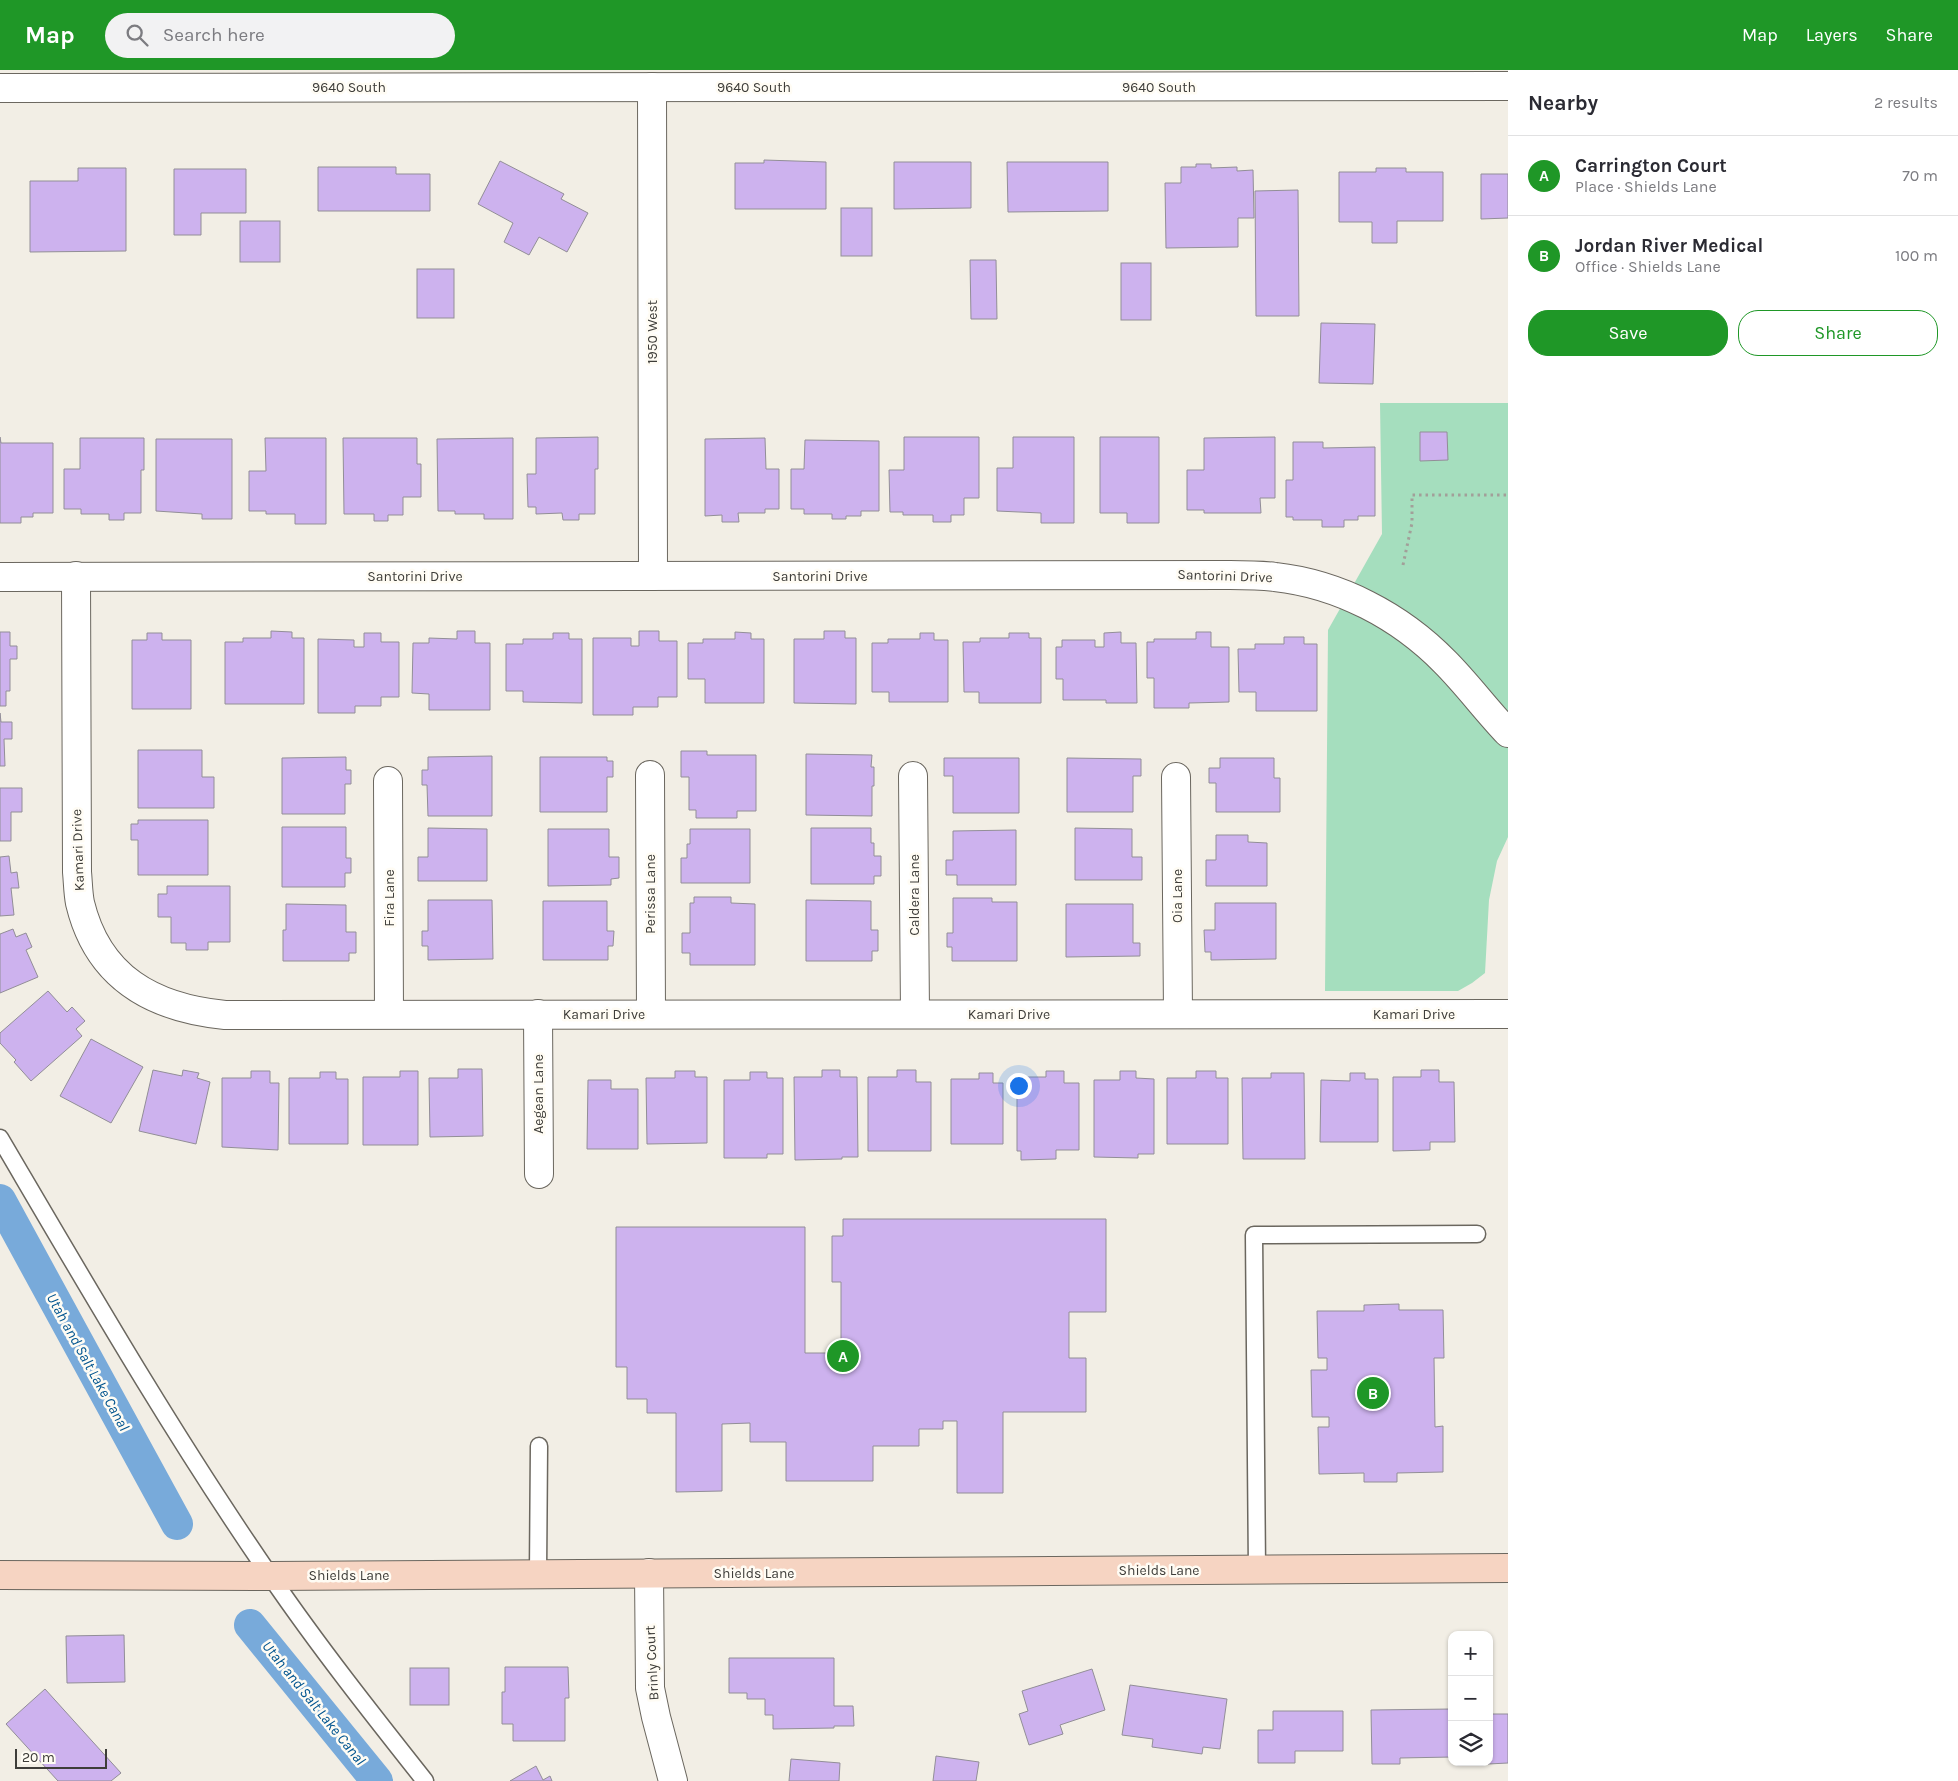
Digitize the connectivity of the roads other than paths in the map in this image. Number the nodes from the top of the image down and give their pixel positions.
1 (1508, 86) edge
2 (652, 87) junction
3 (0, 88) edge
4 (76, 576) junction
5 (653, 576) junction
6 (0, 577) edge
7 (1508, 733) edge
8 (650, 775) dead end
9 (913, 776) dead end
10 (1176, 777) dead end
11 (388, 781) dead end
12 (389, 1014) junction
13 (538, 1014) junction
14 (651, 1014) junction
15 (915, 1014) junction
16 (1178, 1014) junction
17 (1508, 1014) edge
18 (0, 1138) edge
19 (539, 1174) dead end
20 (1477, 1234) dead end
21 (540, 1446) dead end
22 (1508, 1568) edge
23 (1257, 1570) junction
24 (649, 1573) junction
25 (538, 1574) junction
26 (0, 1575) edge
27 (270, 1576) junction
28 (425, 1781) edge
29 (673, 1781) edge

1 - 2 street, 9640 South
2 - 3 street, 9640 South
2 - 5 street, 1950 West
4 - 5 street, Santorini Drive
4 - 6 street, Santorini Drive
4 - 12 street, Kamari Drive
5 - 7 street, Santorini Drive
8 - 14 street, Perissa Lane
9 - 15 street, Caldera Lane
10 - 16 street, Oia Lane
11 - 12 street, Fira Lane
12 - 13 street, Kamari Drive
13 - 14 street, Kamari Drive
13 - 19 street, Aegean Lane
14 - 15 street, Kamari Drive
15 - 16 street, Kamari Drive
16 - 17 street, Kamari Drive
18 - 27 lane
20 - 23 lane
21 - 25 lane
22 - 23 main road, Shields Lane
23 - 24 main road, Shields Lane
24 - 25 main road, Shields Lane
24 - 29 street, Brinly Court
25 - 27 main road, Shields Lane
26 - 27 main road, Shields Lane
27 - 28 lane

